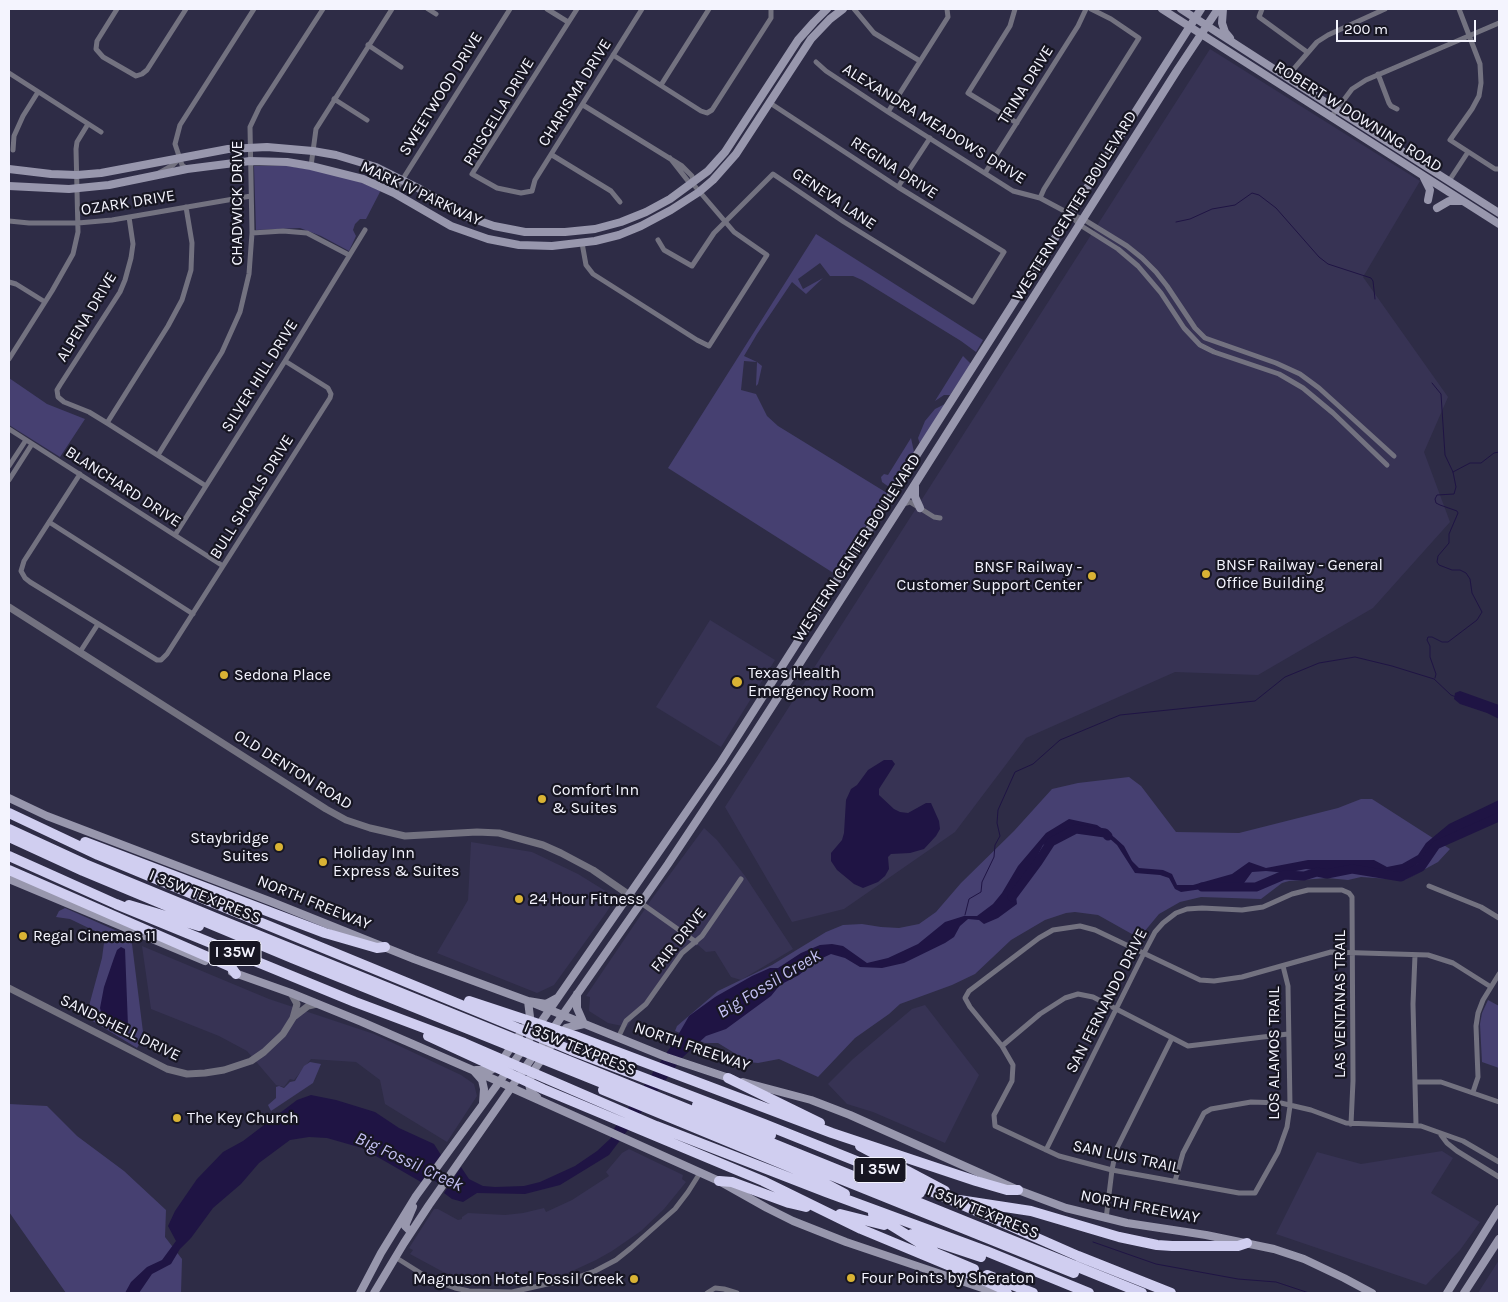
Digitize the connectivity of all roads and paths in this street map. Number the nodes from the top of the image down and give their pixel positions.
1 (117, 9) edge
2 (186, 9) edge
3 (254, 9) edge
4 (323, 9) edge
5 (392, 9) edge
6 (428, 9) edge
7 (510, 9) edge
8 (547, 9) edge
9 (577, 9) edge
10 (642, 9) edge
11 (709, 9) edge
12 (771, 9) edge
13 (828, 9) edge
14 (842, 9) edge
15 (854, 9) edge
16 (947, 9) edge
17 (1015, 9) edge
18 (1086, 9) edge
19 (1091, 9) edge
20 (1162, 9) edge
21 (1181, 9) edge
22 (1201, 9) edge
23 (1218, 9) edge
24 (1223, 9) edge
25 (1262, 9) edge
26 (1385, 9) edge
27 (1458, 9) edge
28 (436, 14) dead end
29 (1195, 18) junction
30 (568, 22) junction
31 (1499, 22) edge
32 (1206, 25) junction
33 (1190, 26) junction
34 (1200, 34) junction
35 (1470, 35) junction
36 (368, 45) junction
37 (1307, 52) junction
38 (613, 55) junction
39 (1256, 56) junction
40 (920, 61) junction
41 (816, 62) dead end
42 (401, 67) dead end
43 (9, 73) edge
44 (1378, 74) junction
45 (1286, 78) junction
46 (661, 85) junction
47 (38, 92) junction
48 (334, 99) junction
49 (770, 103) junction
50 (583, 105) junction
51 (1336, 109) junction
52 (1397, 109) dead end
53 (888, 112) junction
54 (1331, 117) junction
55 (367, 120) dead end
56 (1017, 123) junction
57 (88, 124) junction
58 (101, 132) dead end
59 (930, 138) junction
60 (250, 148) junction
61 (13, 150) dead end
62 (313, 151) junction
63 (1468, 152) junction
64 (552, 155) junction
65 (180, 158) junction
66 (250, 162) junction
67 (311, 166) junction
68 (9, 169) edge
69 (187, 169) junction
70 (1499, 169) edge
71 (985, 173) junction
72 (1422, 174) junction
73 (77, 175) junction
74 (155, 175) junction
75 (402, 180) junction
76 (1450, 181) junction
77 (693, 184) junction
78 (9, 186) edge
79 (898, 187) junction
80 (76, 188) junction
81 (532, 191) joint
82 (699, 192) junction
83 (394, 193) junction
84 (251, 196) junction
85 (1040, 198) junction
86 (1428, 200) dead end
87 (620, 202) dead end
88 (1465, 202) junction
89 (186, 206) junction
90 (1437, 208) dead end
91 (1499, 213) edge
92 (1070, 214) junction
93 (129, 217) junction
94 (9, 221) edge
95 (724, 222) junction
96 (1082, 222) junction
97 (78, 223) junction
98 (1499, 224) edge
99 (365, 230) dead end
100 (252, 233) junction
101 (658, 240) dead end
102 (582, 243) junction
103 (1004, 252) joint
104 (349, 255) junction
105 (1162, 280) junction
106 (9, 282) edge
107 (1154, 284) junction
108 (45, 302) junction
109 (1199, 332) junction
110 (1193, 338) junction
111 (1260, 358) junction
112 (9, 359) edge
113 (978, 359) junction
114 (286, 361) junction
115 (989, 367) junction
116 (1258, 367) junction
117 (1339, 406) junction
118 (1333, 413) junction
119 (107, 422) junction
120 (9, 429) edge
121 (1367, 432) junction
122 (1359, 438) junction
123 (26, 440) junction
124 (32, 444) junction
125 (158, 455) junction
126 (1394, 456) dead end
127 (1387, 465) dead end
128 (9, 466) edge
129 (80, 474) junction
130 (9, 480) edge
131 (915, 484) junction
132 (206, 486) junction
133 (894, 492) junction
134 (902, 504) junction
135 (920, 508) junction
136 (940, 518) dead end
137 (49, 522) junction
138 (175, 535) junction
139 (223, 566) junction
140 (836, 582) junction
141 (840, 600) junction
142 (9, 608) edge
143 (193, 614) junction
144 (98, 624) junction
145 (80, 652) junction
146 (755, 708) junction
147 (766, 715) junction
148 (9, 798) edge
149 (692, 805) junction
150 (9, 808) edge
151 (703, 812) junction
152 (9, 813) edge
153 (9, 829) edge
154 (9, 837) edge
155 (9, 856) edge
156 (9, 870) edge
157 (9, 879) edge
158 (741, 879) dead end
159 (1429, 886) dead end
160 (1342, 890) joint
161 (629, 895) junction
162 (641, 903) junction
163 (116, 904) junction
164 (1499, 918) edge
165 (696, 942) junction
166 (385, 947) junction
167 (1351, 952) junction
168 (1144, 953) junction
169 (1414, 955) junction
170 (294, 960) junction
171 (1283, 966) junction
172 (236, 974) junction
173 (1499, 974) edge
174 (1491, 987) junction
175 (9, 988) edge
176 (291, 993) junction
177 (577, 994) junction
178 (560, 995) junction
179 (528, 1001) junction
180 (317, 1004) junction
181 (1116, 1008) junction
182 (550, 1010) junction
183 (562, 1015) junction
184 (293, 1018) junction
185 (513, 1021) junction
186 (584, 1024) junction
187 (1288, 1034) junction
188 (499, 1038) junction
189 (618, 1038) junction
190 (1172, 1038) junction
191 (1002, 1046) junction
192 (485, 1057) junction
193 (472, 1070) junction
194 (728, 1078) junction
195 (500, 1082) junction
196 (1415, 1082) junction
197 (512, 1088) junction
198 (620, 1090) junction
199 (1473, 1092) junction
200 (1499, 1102) edge
201 (483, 1103) junction
202 (545, 1103) junction
203 (1290, 1106) junction
204 (669, 1110) junction
205 (1351, 1124) junction
206 (1416, 1126) junction
207 (655, 1131) junction
208 (1441, 1134) junction
209 (1454, 1137) junction
210 (1450, 1145) junction
211 (1470, 1145) junction
212 (1046, 1150) junction
213 (1464, 1155) junction
214 (1499, 1162) edge
215 (1112, 1170) junction
216 (700, 1173) junction
217 (1499, 1177) edge
218 (719, 1181) junction
219 (1175, 1181) junction
220 (1018, 1190) junction
221 (1255, 1193) joint
222 (416, 1196) junction
223 (1499, 1209) edge
224 (1106, 1219) junction
225 (411, 1232) junction
226 (1499, 1239) edge
227 (1248, 1243) junction
228 (1078, 1256) junction
229 (395, 1257) junction
230 (513, 1292) edge
231 (360, 1293) edge
232 (374, 1293) edge
233 (707, 1293) edge
234 (737, 1293) edge
235 (997, 1293) edge
236 (1007, 1293) edge
237 (1033, 1293) edge
238 (1080, 1293) edge
239 (1089, 1293) edge
240 (1124, 1293) edge
241 (1142, 1293) edge
242 (1171, 1293) edge
243 (1372, 1293) edge
244 (1447, 1293) edge
245 (1464, 1293) edge

1 - 2 street
3 - 65 street
4 - 60 street, CHADWICK DRIVE
5 - 36 street
6 - 28 street
7 - 75 street, SWEETWOOD DRIVE
8 - 30 street
9 - 30 street, PRISCELLA DRIVE
10 - 38 street, CHARISMA DRIVE
11 - 46 street
12 - 46 street
13 - 77 main road, MARK IV PARKWAY
14 - 49 main road, MARK IV PARKWAY
15 - 40 street
16 - 40 street
17 - 56 street
18 - 56 street, TRINA DRIVE
19 - 85 street
20 - 33 main road
21 - 29 main road
22 - 29 main road, WESTERN CENTER BOULEVARD
23 - 32 main road, WESTERN CENTER BOULEVARD
24 - 39 main road
25 - 37 street
26 - 37 street
27 - 35 street
29 - 32 main road
29 - 33 main road, WESTERN CENTER BOULEVARD
30 - 81 street, PRISCELLA DRIVE
31 - 35 street
32 - 34 main road, WESTERN CENTER BOULEVARD
32 - 39 main road, ROBERT W DOWNING ROAD
33 - 34 main road
33 - 92 main road, WESTERN CENTER BOULEVARD
34 - 54 main road, ROBERT W DOWNING ROAD
34 - 96 main road, WESTERN CENTER BOULEVARD
35 - 44 street
35 - 63 street
36 - 42 street
36 - 48 street
37 - 45 street
38 - 46 street
38 - 50 street, CHARISMA DRIVE
39 - 45 main road, ROBERT W DOWNING ROAD
40 - 53 street
41 - 53 street, ALEXANDRA MEADOWS DRIVE
43 - 47 street
44 - 51 street
44 - 52 street
45 - 51 main road, ROBERT W DOWNING ROAD
47 - 57 street
47 - 61 street
48 - 55 street
48 - 62 street
49 - 79 street, REGINA DRIVE
49 - 82 main road, MARK IV PARKWAY
50 - 64 street, CHARISMA DRIVE
50 - 77 street
51 - 54 street
51 - 76 main road, ROBERT W DOWNING ROAD
53 - 59 street, ALEXANDRA MEADOWS DRIVE
54 - 72 main road, ROBERT W DOWNING ROAD
56 - 71 street, TRINA DRIVE
57 - 58 street
57 - 73 street
59 - 71 street, ALEXANDRA MEADOWS DRIVE
59 - 79 street
60 - 62 main road, MARK IV PARKWAY
60 - 65 main road, MARK IV PARKWAY
60 - 66 street, CHADWICK DRIVE
62 - 67 street
62 - 75 main road, MARK IV PARKWAY
63 - 70 street
63 - 76 street
64 - 81 street, CHARISMA DRIVE
64 - 87 street
65 - 69 street
65 - 73 main road, MARK IV PARKWAY
65 - 74 street
66 - 67 main road, MARK IV PARKWAY
66 - 69 main road, MARK IV PARKWAY
66 - 84 street, CHADWICK DRIVE
67 - 83 main road, MARK IV PARKWAY
68 - 73 main road, MARK IV PARKWAY
69 - 74 main road, MARK IV PARKWAY
71 - 85 street, ALEXANDRA MEADOWS DRIVE
72 - 86 main road
72 - 88 main road, ROBERT W DOWNING ROAD
73 - 80 street
74 - 80 main road, MARK IV PARKWAY
75 - 77 main road, MARK IV PARKWAY
75 - 83 street, SWEETWOOD DRIVE
76 - 91 main road, ROBERT W DOWNING ROAD
77 - 82 street
78 - 80 main road, MARK IV PARKWAY
79 - 103 street, REGINA DRIVE
80 - 97 street
82 - 95 street
82 - 102 main road, MARK IV PARKWAY
83 - 102 main road, MARK IV PARKWAY
84 - 89 street, OZARK DRIVE
84 - 100 street, CHADWICK DRIVE
85 - 92 street, ALEXANDRA MEADOWS DRIVE
88 - 90 main road
88 - 98 main road, ROBERT W DOWNING ROAD
89 - 93 street, OZARK DRIVE
89 - 119 street
92 - 96 street, ALEXANDRA MEADOWS DRIVE
92 - 113 main road, WESTERN CENTER BOULEVARD
93 - 97 street, OZARK DRIVE
93 - 119 street, ALPENA DRIVE
94 - 97 street, OZARK DRIVE
95 - 101 street, GENEVA LANE
95 - 102 street
95 - 103 street, GENEVA LANE
96 - 105 street
96 - 107 street
96 - 115 main road, WESTERN CENTER BOULEVARD
97 - 108 street
99 - 104 street, SILVER HILL DRIVE
100 - 104 street
100 - 125 street, CHADWICK DRIVE
104 - 114 street, SILVER HILL DRIVE
105 - 107 street
105 - 109 street
106 - 108 street
107 - 110 street
108 - 112 street
109 - 110 street
109 - 111 street
110 - 116 street
111 - 116 street
111 - 117 street
113 - 115 main road
113 - 133 main road, WESTERN CENTER BOULEVARD
114 - 132 street, SILVER HILL DRIVE
114 - 139 street, BULL SHOALS DRIVE
115 - 131 main road, WESTERN CENTER BOULEVARD
116 - 118 street
117 - 118 street
117 - 121 street
118 - 122 street
119 - 125 street
120 - 123 street, BLANCHARD DRIVE
121 - 122 street
121 - 126 street
122 - 127 street
123 - 124 street, BLANCHARD DRIVE
123 - 128 street
124 - 129 street, BLANCHARD DRIVE
124 - 130 street
125 - 132 street
129 - 137 street
129 - 138 street, BLANCHARD DRIVE
131 - 134 main road, WESTERN CENTER BOULEVARD
131 - 135 main road
132 - 138 street, SILVER HILL DRIVE
133 - 134 main road
133 - 140 main road, WESTERN CENTER BOULEVARD
134 - 135 street
134 - 141 main road, WESTERN CENTER BOULEVARD
135 - 136 street
137 - 143 street
137 - 144 street
138 - 139 street, BLANCHARD DRIVE
139 - 143 street, BULL SHOALS DRIVE
140 - 141 main road
140 - 146 main road, WESTERN CENTER BOULEVARD
141 - 147 main road, WESTERN CENTER BOULEVARD
142 - 145 street, OLD DENTON ROAD
143 - 144 street, BULL SHOALS DRIVE
144 - 145 street
145 - 161 street, OLD DENTON ROAD
146 - 147 main road
146 - 149 main road, WESTERN CENTER BOULEVARD
147 - 151 main road, WESTERN CENTER BOULEVARD
148 - 166 main road, NORTH FREEWAY
149 - 151 main road
149 - 161 main road, WESTERN CENTER BOULEVARD
150 - 166 highway
151 - 162 main road, WESTERN CENTER BOULEVARD
152 - 185 highway, I 35W
153 - 188 highway, I 35W TEXPRESS
154 - 170 highway, I 35W TEXPRESS
155 - 163 highway, I 35W
156 - 172 highway
157 - 172 main road
158 - 165 street, FAIR DRIVE
159 - 164 street
160 - 167 street, LAS VENTANAS TRAIL
160 - 168 street, SAN FERNANDO DRIVE
161 - 162 street, OLD DENTON ROAD
161 - 178 main road, WESTERN CENTER BOULEVARD
162 - 165 street
162 - 177 main road, WESTERN CENTER BOULEVARD
163 - 170 highway
163 - 192 highway, I 35W
165 - 189 street, FAIR DRIVE
166 - 179 main road, NORTH FREEWAY
167 - 169 street
167 - 171 street
167 - 205 street, LAS VENTANAS TRAIL
168 - 171 street
168 - 181 street, SAN FERNANDO DRIVE
168 - 191 street, SAN LUIS TRAIL
169 - 174 street
169 - 196 street
170 - 188 highway, I 35W TEXPRESS
171 - 187 street, LOS ALAMOS TRAIL
172 - 176 main road
173 - 174 street
174 - 199 street
175 - 184 street, SANDSHELL DRIVE
176 - 180 main road
176 - 184 street
177 - 183 main road, WESTERN CENTER BOULEVARD
177 - 186 main road
178 - 179 main road
178 - 182 main road, WESTERN CENTER BOULEVARD
179 - 182 main road, NORTH FREEWAY
179 - 193 main road
180 - 184 street, SANDSHELL DRIVE
180 - 193 main road
181 - 190 street
181 - 191 street
181 - 212 street, SAN FERNANDO DRIVE
182 - 183 main road, NORTH FREEWAY
182 - 195 main road, WESTERN CENTER BOULEVARD
183 - 186 main road, NORTH FREEWAY
183 - 197 main road, WESTERN CENTER BOULEVARD
185 - 220 highway
185 - 228 highway, I 35W
186 - 189 main road, NORTH FREEWAY
186 - 202 main road
187 - 190 street
187 - 203 street, LOS ALAMOS TRAIL
188 - 198 highway, I 35W TEXPRESS
188 - 198 highway, I 35W TEXPRESS
189 - 194 main road, NORTH FREEWAY
190 - 215 street
191 - 212 street, SAN LUIS TRAIL
192 - 207 highway, I 35W
192 - 207 highway
193 - 195 main road
193 - 201 main road
194 - 220 main road, NORTH FREEWAY
194 - 228 highway
195 - 197 main road
195 - 201 main road, WESTERN CENTER BOULEVARD
196 - 199 street
196 - 206 street
197 - 202 main road
197 - 225 main road, WESTERN CENTER BOULEVARD
198 - 204 highway, I 35W TEXPRESS
199 - 200 street
201 - 222 main road, WESTERN CENTER BOULEVARD
202 - 216 main road
203 - 205 street
203 - 219 street
203 - 221 street, LOS ALAMOS TRAIL
204 - 227 highway
204 - 237 highway
204 - 240 highway, I 35W TEXPRESS
204 - 241 highway, I 35W TEXPRESS
205 - 206 street
206 - 208 street
207 - 236 highway
207 - 239 highway, I 35W
208 - 209 street
208 - 210 street
209 - 210 street
209 - 211 street
210 - 213 street
211 - 213 street
211 - 214 street
212 - 215 street, SAN LUIS TRAIL
213 - 217 street
215 - 219 street, SAN LUIS TRAIL
215 - 224 street
216 - 218 main road
216 - 230 street
218 - 235 main road
218 - 238 highway
219 - 221 street, SAN LUIS TRAIL
220 - 224 main road, NORTH FREEWAY
222 - 225 main road
222 - 231 main road, WESTERN CENTER BOULEVARD
223 - 244 main road
224 - 227 main road, NORTH FREEWAY
225 - 229 main road, WESTERN CENTER BOULEVARD
226 - 245 main road
227 - 243 main road, NORTH FREEWAY
228 - 242 highway, I 35W
229 - 230 street
229 - 232 main road, WESTERN CENTER BOULEVARD
233 - 234 street

